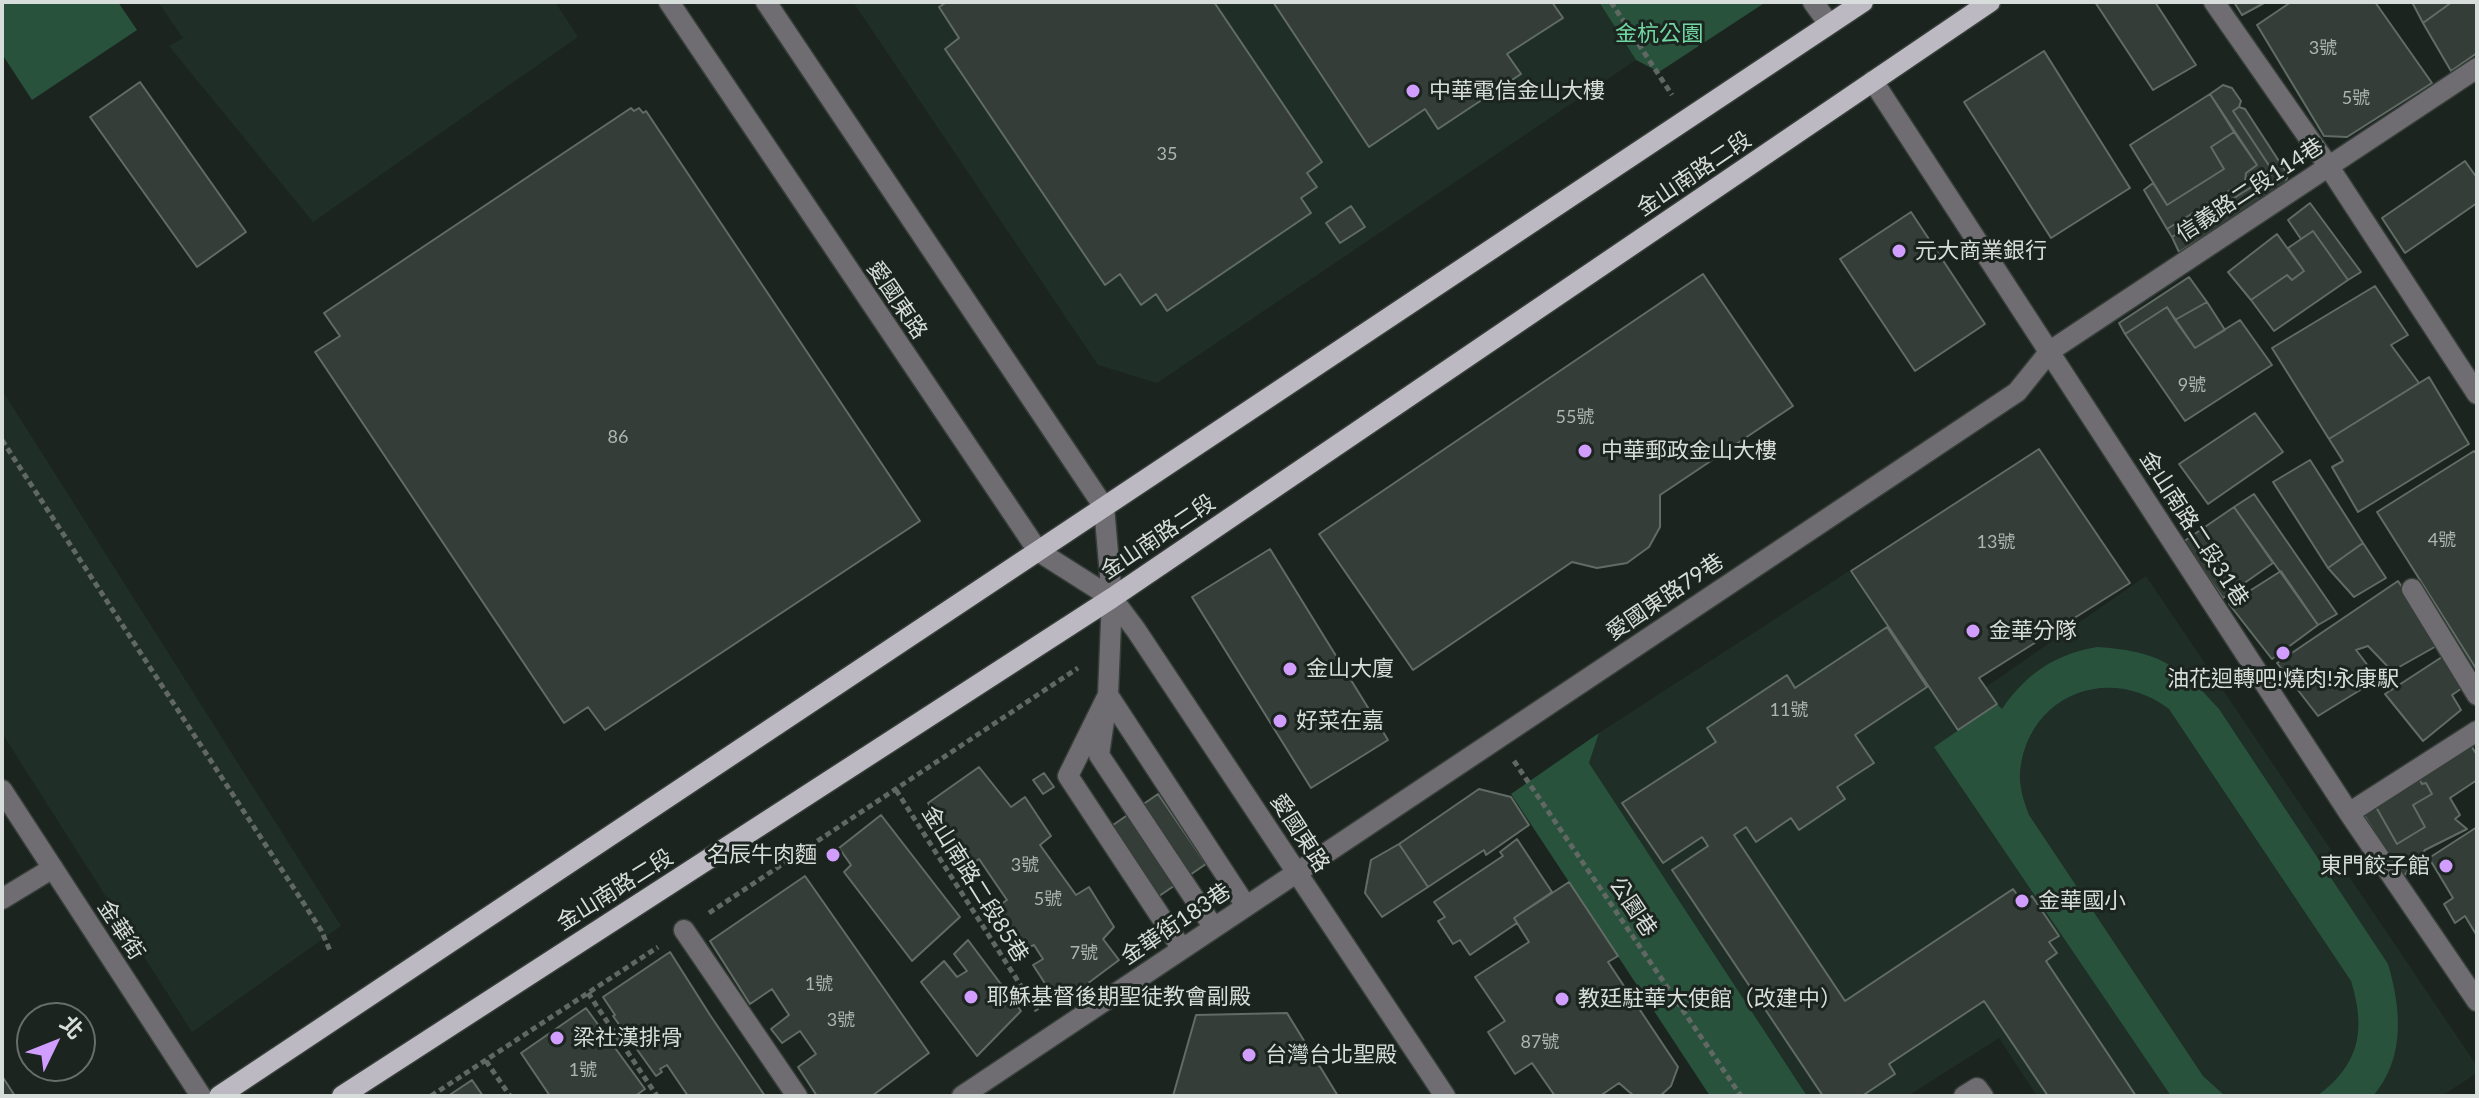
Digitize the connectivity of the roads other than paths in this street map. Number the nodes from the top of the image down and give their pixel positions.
1 (669, 2) edge
2 (766, 2) edge
3 (1813, 2) edge
4 (1863, 2) edge
5 (1990, 2) edge
6 (2214, 2) edge
7 (1829, 24) junction
8 (2477, 68) edge
9 (1873, 81) junction
10 (2329, 167) junction
11 (2050, 351) junction
12 (2477, 394) edge
13 (1104, 507) junction
14 (1038, 551) junction
15 (2412, 589) dead end
16 (1112, 598) junction
17 (1108, 695) junction
18 (2477, 695) edge
19 (2477, 731) edge
20 (2, 790) edge
21 (2349, 813) junction
22 (53, 868) junction
23 (1297, 872) junction
24 (2, 899) edge
25 (1246, 906) junction
26 (1214, 928) junction
27 (684, 930) road end
28 (1182, 949) junction
29 (2477, 1001) edge
30 (201, 1096) edge
31 (219, 1096) edge
32 (342, 1096) edge
33 (797, 1096) edge
34 (962, 1096) edge
35 (1445, 1096) edge

1 - 14 street, 愛國東路
2 - 13 street
3 - 7 street
4 - 7 main road, 金山南路二段
5 - 9 main road, 金山南路二段
6 - 10 street
7 - 13 main road, 金山南路二段
8 - 10 street, 信義路二段114巷
9 - 11 street, 金山南路二段31巷
9 - 16 main road, 金山南路二段
10 - 11 street, 信義路二段114巷
10 - 12 street
11 - 21 street, 金山南路二段31巷
11 - 23 street, 愛國東路79巷
13 - 14 main road, 金山南路二段
13 - 16 street
14 - 16 street, 愛國東路
14 - 31 main road, 金山南路二段
15 - 18 street
16 - 17 street
16 - 23 street, 愛國東路
16 - 32 main road, 金山南路二段
17 - 25 street
17 - 26 street
17 - 28 street
19 - 21 street
20 - 22 street, 金華街
21 - 29 street, 金山南路二段31巷
22 - 24 street
22 - 30 street, 金華街
23 - 25 street, 金華街183巷
23 - 35 street, 愛國東路
25 - 26 street, 金華街183巷
26 - 28 street, 金華街183巷
27 - 33 street
28 - 34 street, 金華街183巷

